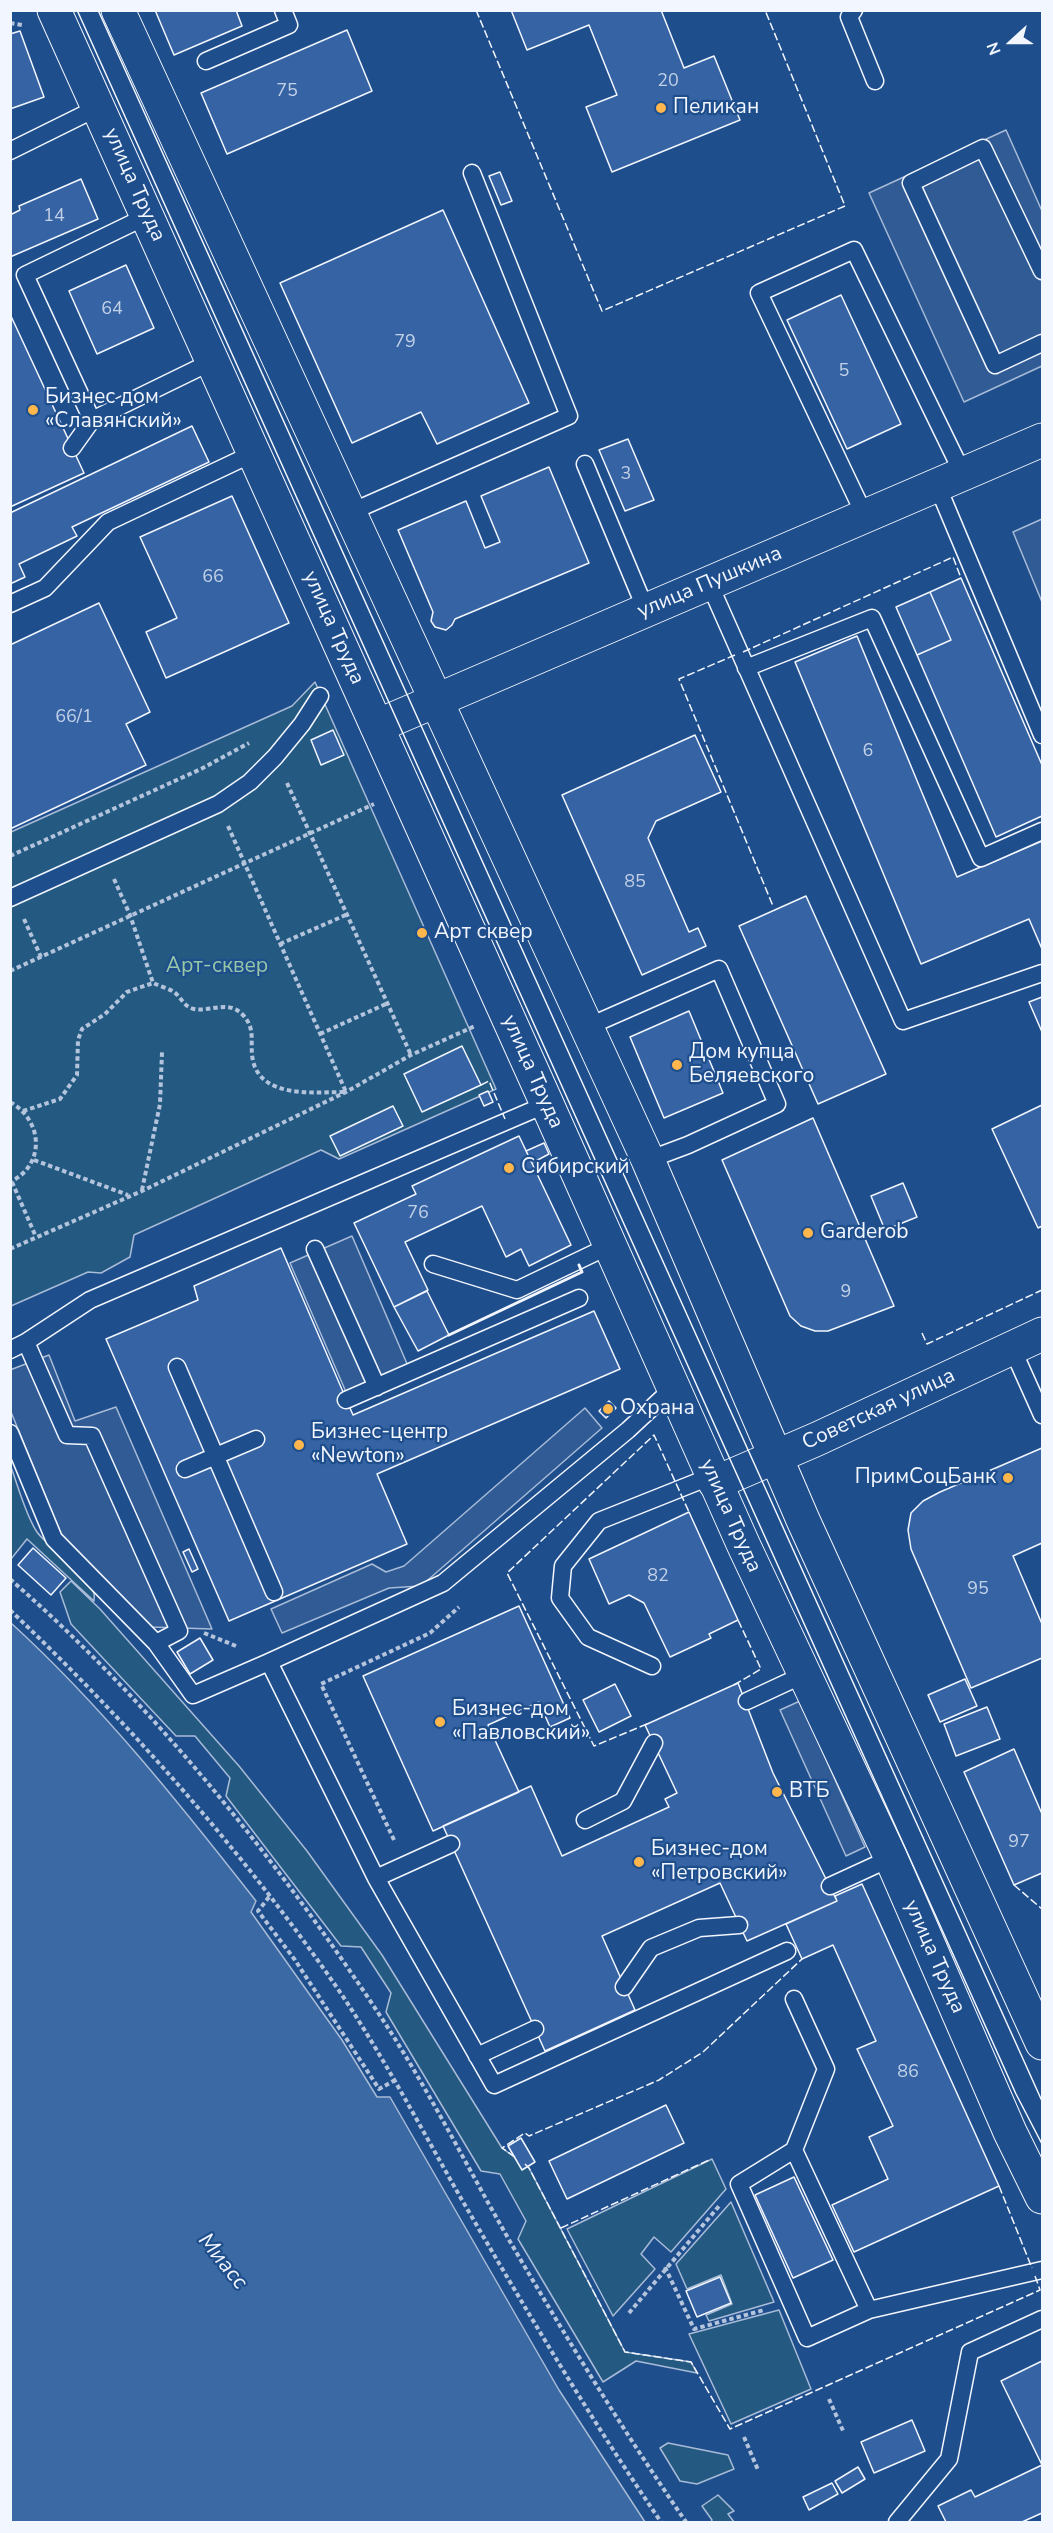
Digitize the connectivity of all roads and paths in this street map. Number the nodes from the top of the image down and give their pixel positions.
1 (54, 10) edge
2 (118, 10) edge
3 (283, 10) edge
4 (854, 10) edge
5 (206, 61) dead end
6 (875, 81) dead end
7 (99, 107) junction
8 (10, 151) edge
9 (472, 173) dead end
10 (147, 216) junction
11 (1042, 271) edge
12 (18, 279) edge
13 (1042, 343) edge
14 (213, 361) junction
15 (92, 420) junction
16 (1042, 440) edge
17 (72, 448) dead end
18 (254, 453) junction
19 (585, 464) dead end
20 (950, 480) junction
21 (351, 512) junction
22 (865, 516) junction
23 (709, 583) junction
24 (10, 604) edge
25 (646, 610) junction
26 (746, 668) junction
27 (320, 696) dead end
28 (435, 700) junction
29 (377, 726) junction
30 (1042, 735) edge
31 (275, 757) junction
32 (201, 769) junction
33 (380, 801) dead end
34 (218, 804) junction
35 (88, 820) junction
36 (1042, 831) edge
37 (311, 834) junction
38 (104, 855) junction
39 (10, 856) edge
40 (245, 863) junction
41 (10, 898) edge
42 (348, 914) junction
43 (130, 915) junction
44 (280, 944) junction
45 (10, 971) edge
46 (1042, 973) edge
47 (153, 983) junction
48 (388, 1003) junction
49 (482, 1023) dead end
50 (587, 1027) junction
51 (320, 1034) junction
52 (162, 1052) dead end
53 (411, 1055) junction
54 (346, 1092) junction
55 (10, 1102) edge
56 (547, 1104) junction
57 (23, 1111) junction
58 (34, 1160) junction
59 (648, 1160) junction
60 (11, 1182) edge
61 (142, 1191) junction
62 (129, 1196) junction
63 (36, 1237) junction
64 (609, 1246) junction
65 (10, 1249) edge
66 (315, 1250) dead end
67 (433, 1264) dead end
68 (579, 1298) dead end
69 (1042, 1334) edge
70 (26, 1342) junction
71 (1012, 1348) junction
72 (10, 1350) edge
73 (177, 1366) dead end
74 (377, 1387) junction
75 (673, 1388) junction
76 (346, 1400) dead end
77 (1042, 1415) edge
78 (10, 1433) edge
79 (256, 1439) dead end
80 (216, 1456) junction
81 (775, 1457) junction
82 (185, 1469) dead end
83 (714, 1480) junction
84 (10, 1579) edge
85 (274, 1592) dead end
86 (465, 1602) dead end
87 (10, 1610) edge
88 (179, 1631) junction
89 (156, 1643) junction
90 (269, 1662) junction
91 (652, 1666) dead end
92 (803, 1675) junction
93 (747, 1701) dead end
94 (654, 1743) dead end
95 (585, 1820) dead end
96 (451, 1844) dead end
97 (399, 1850) dead end
98 (891, 1858) junction
99 (376, 1878) junction
100 (830, 1886) dead end
101 (269, 1897) junction
102 (739, 1925) dead end
103 (788, 1951) dead end
104 (624, 1987) dead end
105 (794, 1999) dead end
106 (535, 2029) dead end
107 (1042, 2043) edge
108 (477, 2056) junction
109 (395, 2080) junction
110 (794, 2150) junction
111 (739, 2184) junction
112 (1042, 2197) edge
113 (666, 2267) junction
114 (1042, 2270) edge
115 (791, 2302) junction
116 (869, 2310) junction
117 (629, 2313) dead end
118 (1042, 2319) edge
119 (829, 2399) dead end
120 (844, 2433) dead end
121 (744, 2437) dead end
122 (758, 2470) dead end
123 (661, 2523) edge
124 (686, 2523) edge
125 (897, 2523) edge

1 - 7 main road, улица Труда
2 - 21 main road
3 - 5 lane
4 - 6 lane
7 - 8 lane
7 - 10 main road, улица Труда
9 - 21 lane
10 - 12 lane
10 - 14 main road, улица Труда
11 - 13 lane
12 - 15 lane
14 - 15 lane
14 - 18 main road, улица Труда
15 - 17 lane
16 - 20 main road, улица Пушкина
18 - 24 lane
18 - 29 main road, улица Труда
19 - 25 lane
20 - 22 main road, улица Пушкина
20 - 22 lane
20 - 30 lane
21 - 28 main road
22 - 23 main road, улица Пушкина
23 - 25 main road, улица Пушкина
23 - 26 lane
25 - 28 main road, улица Пушкина
26 - 36 lane
26 - 46 lane
27 - 31 lane
28 - 29 main road, улица Пушкина
28 - 50 main road
29 - 56 main road, улица Труда
31 - 32 path
31 - 34 lane
31 - 37 path
32 - 34 path
32 - 35 path
33 - 37 path
34 - 38 lane
34 - 40 path
35 - 38 path
35 - 39 path
37 - 40 path
37 - 42 path
38 - 41 lane
38 - 43 path
40 - 43 path
40 - 44 path
42 - 44 path
42 - 48 path
43 - 45 path
43 - 47 path
44 - 51 path
47 - 54 path
47 - 57 path
48 - 51 path
48 - 53 path
49 - 53 path
50 - 59 main road
50 - 59 lane
51 - 54 path
52 - 61 path
53 - 54 path
54 - 61 path
55 - 57 path
56 - 64 main road, улица Труда
56 - 70 lane
57 - 58 path
58 - 60 path
58 - 62 path
59 - 81 main road
60 - 63 path
61 - 62 path
62 - 63 path
63 - 65 path
64 - 67 lane
64 - 75 main road, улица Труда
66 - 74 lane
68 - 74 lane
69 - 71 main road, Советская улица
70 - 72 lane
70 - 88 lane
71 - 77 lane
71 - 81 main road, Советская улица
73 - 80 lane
74 - 76 lane
75 - 83 main road, улица Труда
75 - 90 lane
78 - 89 lane
79 - 80 lane
80 - 82 lane
80 - 85 lane
81 - 83 main road, Советская улица
81 - 107 main road
83 - 91 lane
83 - 92 main road, улица Труда
84 - 124 path
86 - 97 path
87 - 101 path
88 - 89 lane
88 - 90 path
89 - 90 lane
90 - 99 lane
92 - 93 lane
92 - 98 main road, улица Труда
94 - 95 lane
96 - 99 lane
98 - 100 lane
98 - 112 main road, улица Труда
99 - 108 lane
101 - 109 path
101 - 109 path
102 - 104 lane
103 - 108 lane
105 - 110 lane
106 - 108 lane
109 - 123 path
110 - 111 lane
110 - 116 lane
111 - 113 path
111 - 115 lane
113 - 115 path
113 - 117 path
114 - 116 lane
115 - 116 lane
118 - 125 lane
119 - 120 path
121 - 122 path

